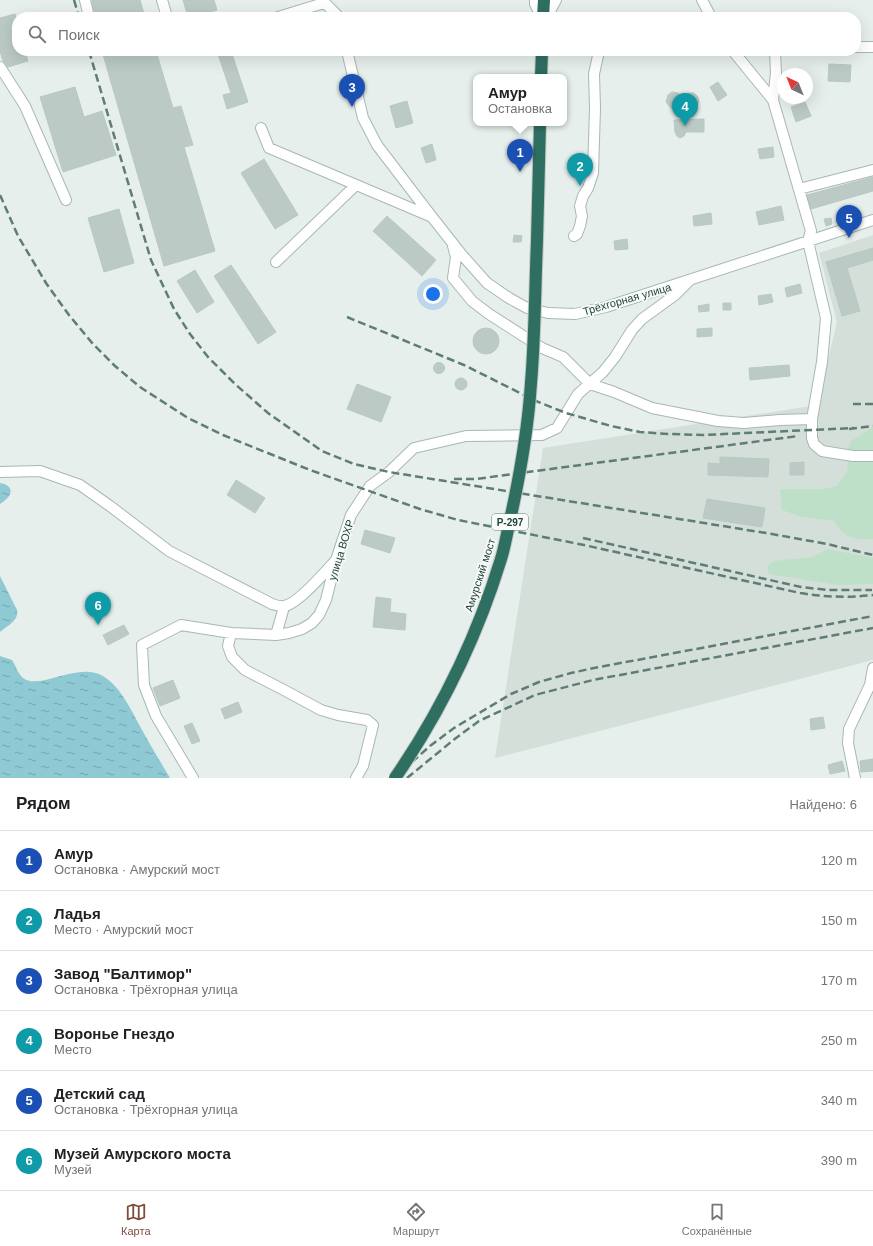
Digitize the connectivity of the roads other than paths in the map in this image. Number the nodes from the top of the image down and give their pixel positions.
1 (85, 0) edge
2 (162, 0) edge
3 (535, 0) edge
4 (544, 0) edge
5 (556, 0) edge
6 (702, 0) edge
7 (323, 2) edge
8 (88, 12) edge
9 (166, 12) edge
10 (293, 12) edge
11 (334, 12) edge
12 (539, 12) edge
13 (543, 12) edge
14 (550, 12) edge
15 (708, 12) edge
16 (861, 47) edge
17 (873, 47) edge
18 (348, 56) edge
19 (542, 56) edge
20 (598, 56) edge
21 (737, 56) edge
22 (775, 56) edge
23 (0, 67) edge
24 (541, 74) edge
25 (773, 100) junction
26 (540, 126) edge
27 (261, 128) dead end
28 (873, 170) edge
29 (356, 185) junction
30 (799, 189) junction
31 (66, 200) dead end
32 (432, 218) junction
33 (873, 220) edge
34 (574, 236) dead end
35 (808, 241) junction
36 (452, 243) junction
37 (276, 262) dead end
38 (689, 281) junction
39 (590, 384) junction
40 (812, 420) junction
41 (873, 456) edge
42 (0, 472) edge
43 (336, 560) junction
44 (284, 607) junction
45 (231, 633) junction
46 (276, 635) junction
47 (873, 668) edge
48 (192, 778) edge
49 (356, 778) edge
50 (395, 778) edge
51 (855, 778) edge

1 - 8 street
2 - 9 street
3 - 12 street
4 - 13 highway
5 - 14 street
6 - 15 street
7 - 10 street
7 - 11 street
16 - 17 street
18 - 32 street, Трёхгорная улица
19 - 24 highway
20 - 34 street
21 - 25 street
22 - 25 street
23 - 31 street
25 - 30 street
26 - 50 highway, Амурский мост / Р-297, bridge
27 - 29 street
28 - 30 street
29 - 32 street
29 - 37 street
30 - 35 street
32 - 36 street, Трёхгорная улица
33 - 35 street, Трёхгорная улица
35 - 38 street, Трёхгорная улица
35 - 40 street
36 - 38 street, Трёхгорная улица
36 - 39 street
38 - 39 street, улица ВОХР
39 - 40 street
39 - 43 street, улица ВОХР
40 - 41 street
42 - 44 street
43 - 44 street
43 - 46 street, улица ВОХР
44 - 46 street
45 - 46 street, улица ВОХР
45 - 48 street, улица ВОХР
45 - 49 street
47 - 51 street

